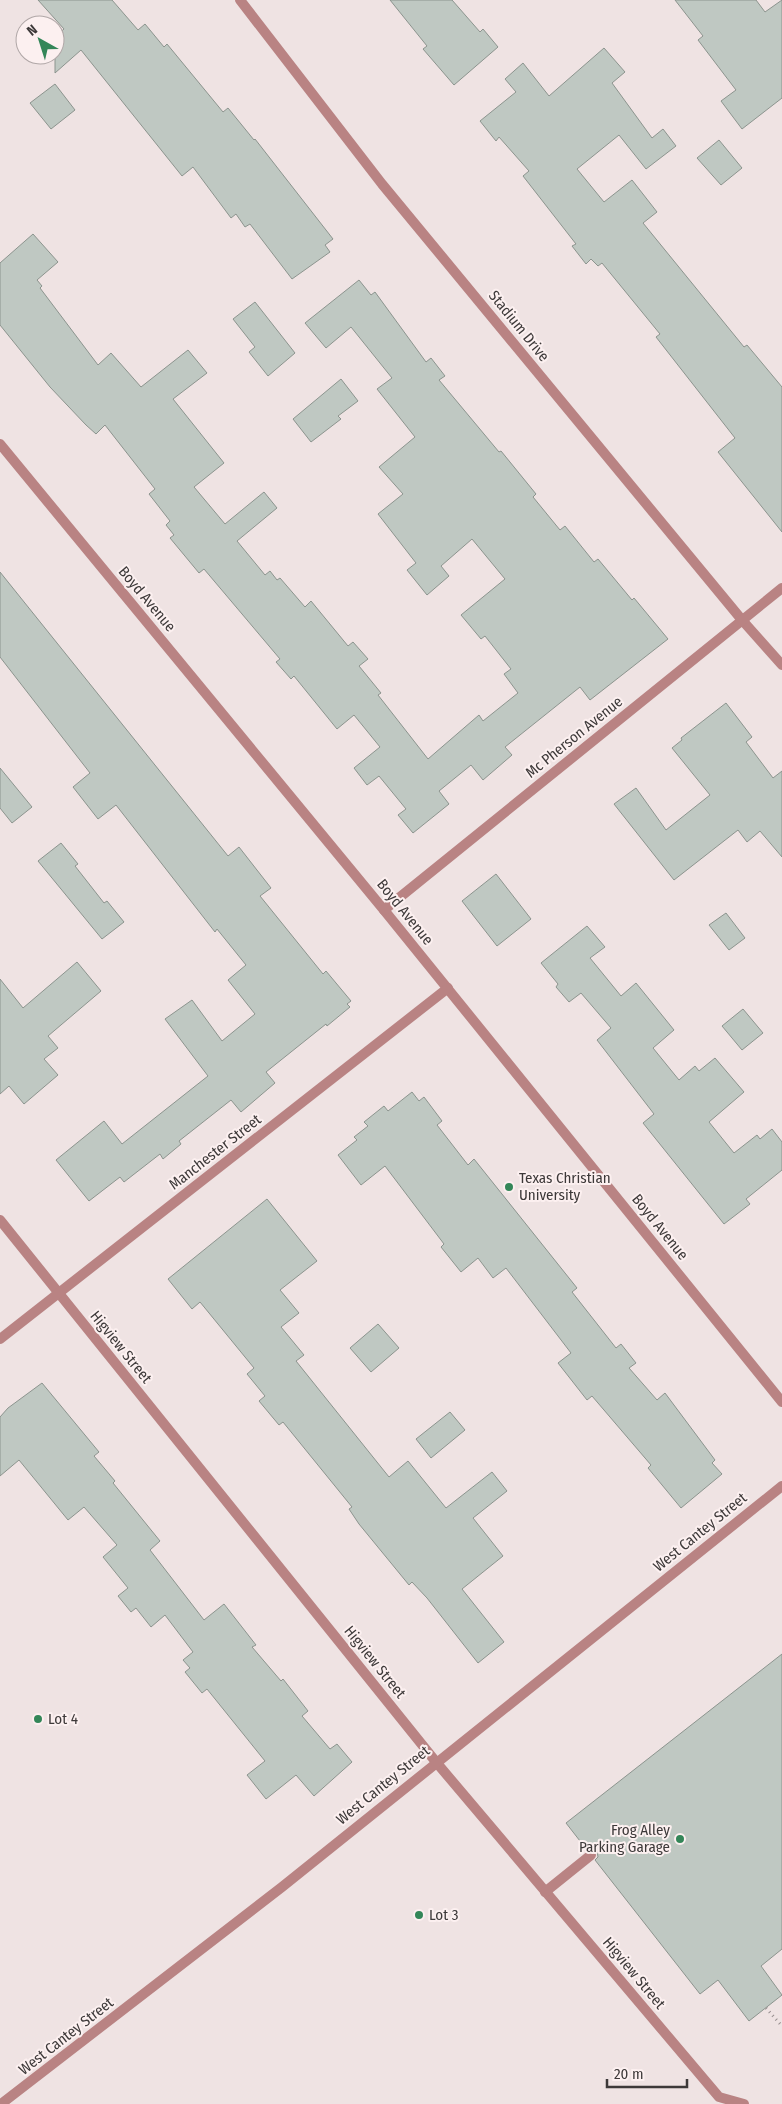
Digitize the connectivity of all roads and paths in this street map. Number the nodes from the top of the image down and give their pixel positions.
1 (240, 0) edge
2 (0, 444) edge
3 (782, 588) edge
4 (742, 620) junction
5 (782, 665) edge
6 (384, 910) junction
7 (448, 988) junction
8 (0, 1220) edge
9 (58, 1293) junction
10 (0, 1338) edge
11 (782, 1402) edge
12 (782, 1486) edge
13 (436, 1762) junction
14 (591, 1855) dead end
15 (545, 1892) junction
16 (766, 2008) dead end
17 (782, 2026) edge
18 (1, 2104) edge
19 (743, 2104) edge

1 - 4 street, Stadium Drive
2 - 6 street, Boyd Avenue
3 - 4 street, Mc Pherson Avenue
4 - 5 street, Stadium Drive
4 - 6 street, Mc Pherson Avenue
6 - 7 street, Boyd Avenue
7 - 9 street, Manchester Street
7 - 11 street, Boyd Avenue
8 - 9 street, Higview Street
9 - 10 street, Manchester Street
9 - 13 street, Higview Street
12 - 13 street, West Cantey Street
13 - 15 street, Higview Street
13 - 18 street, West Cantey Street
14 - 15 street
15 - 19 street, Higview Street
16 - 17 path

